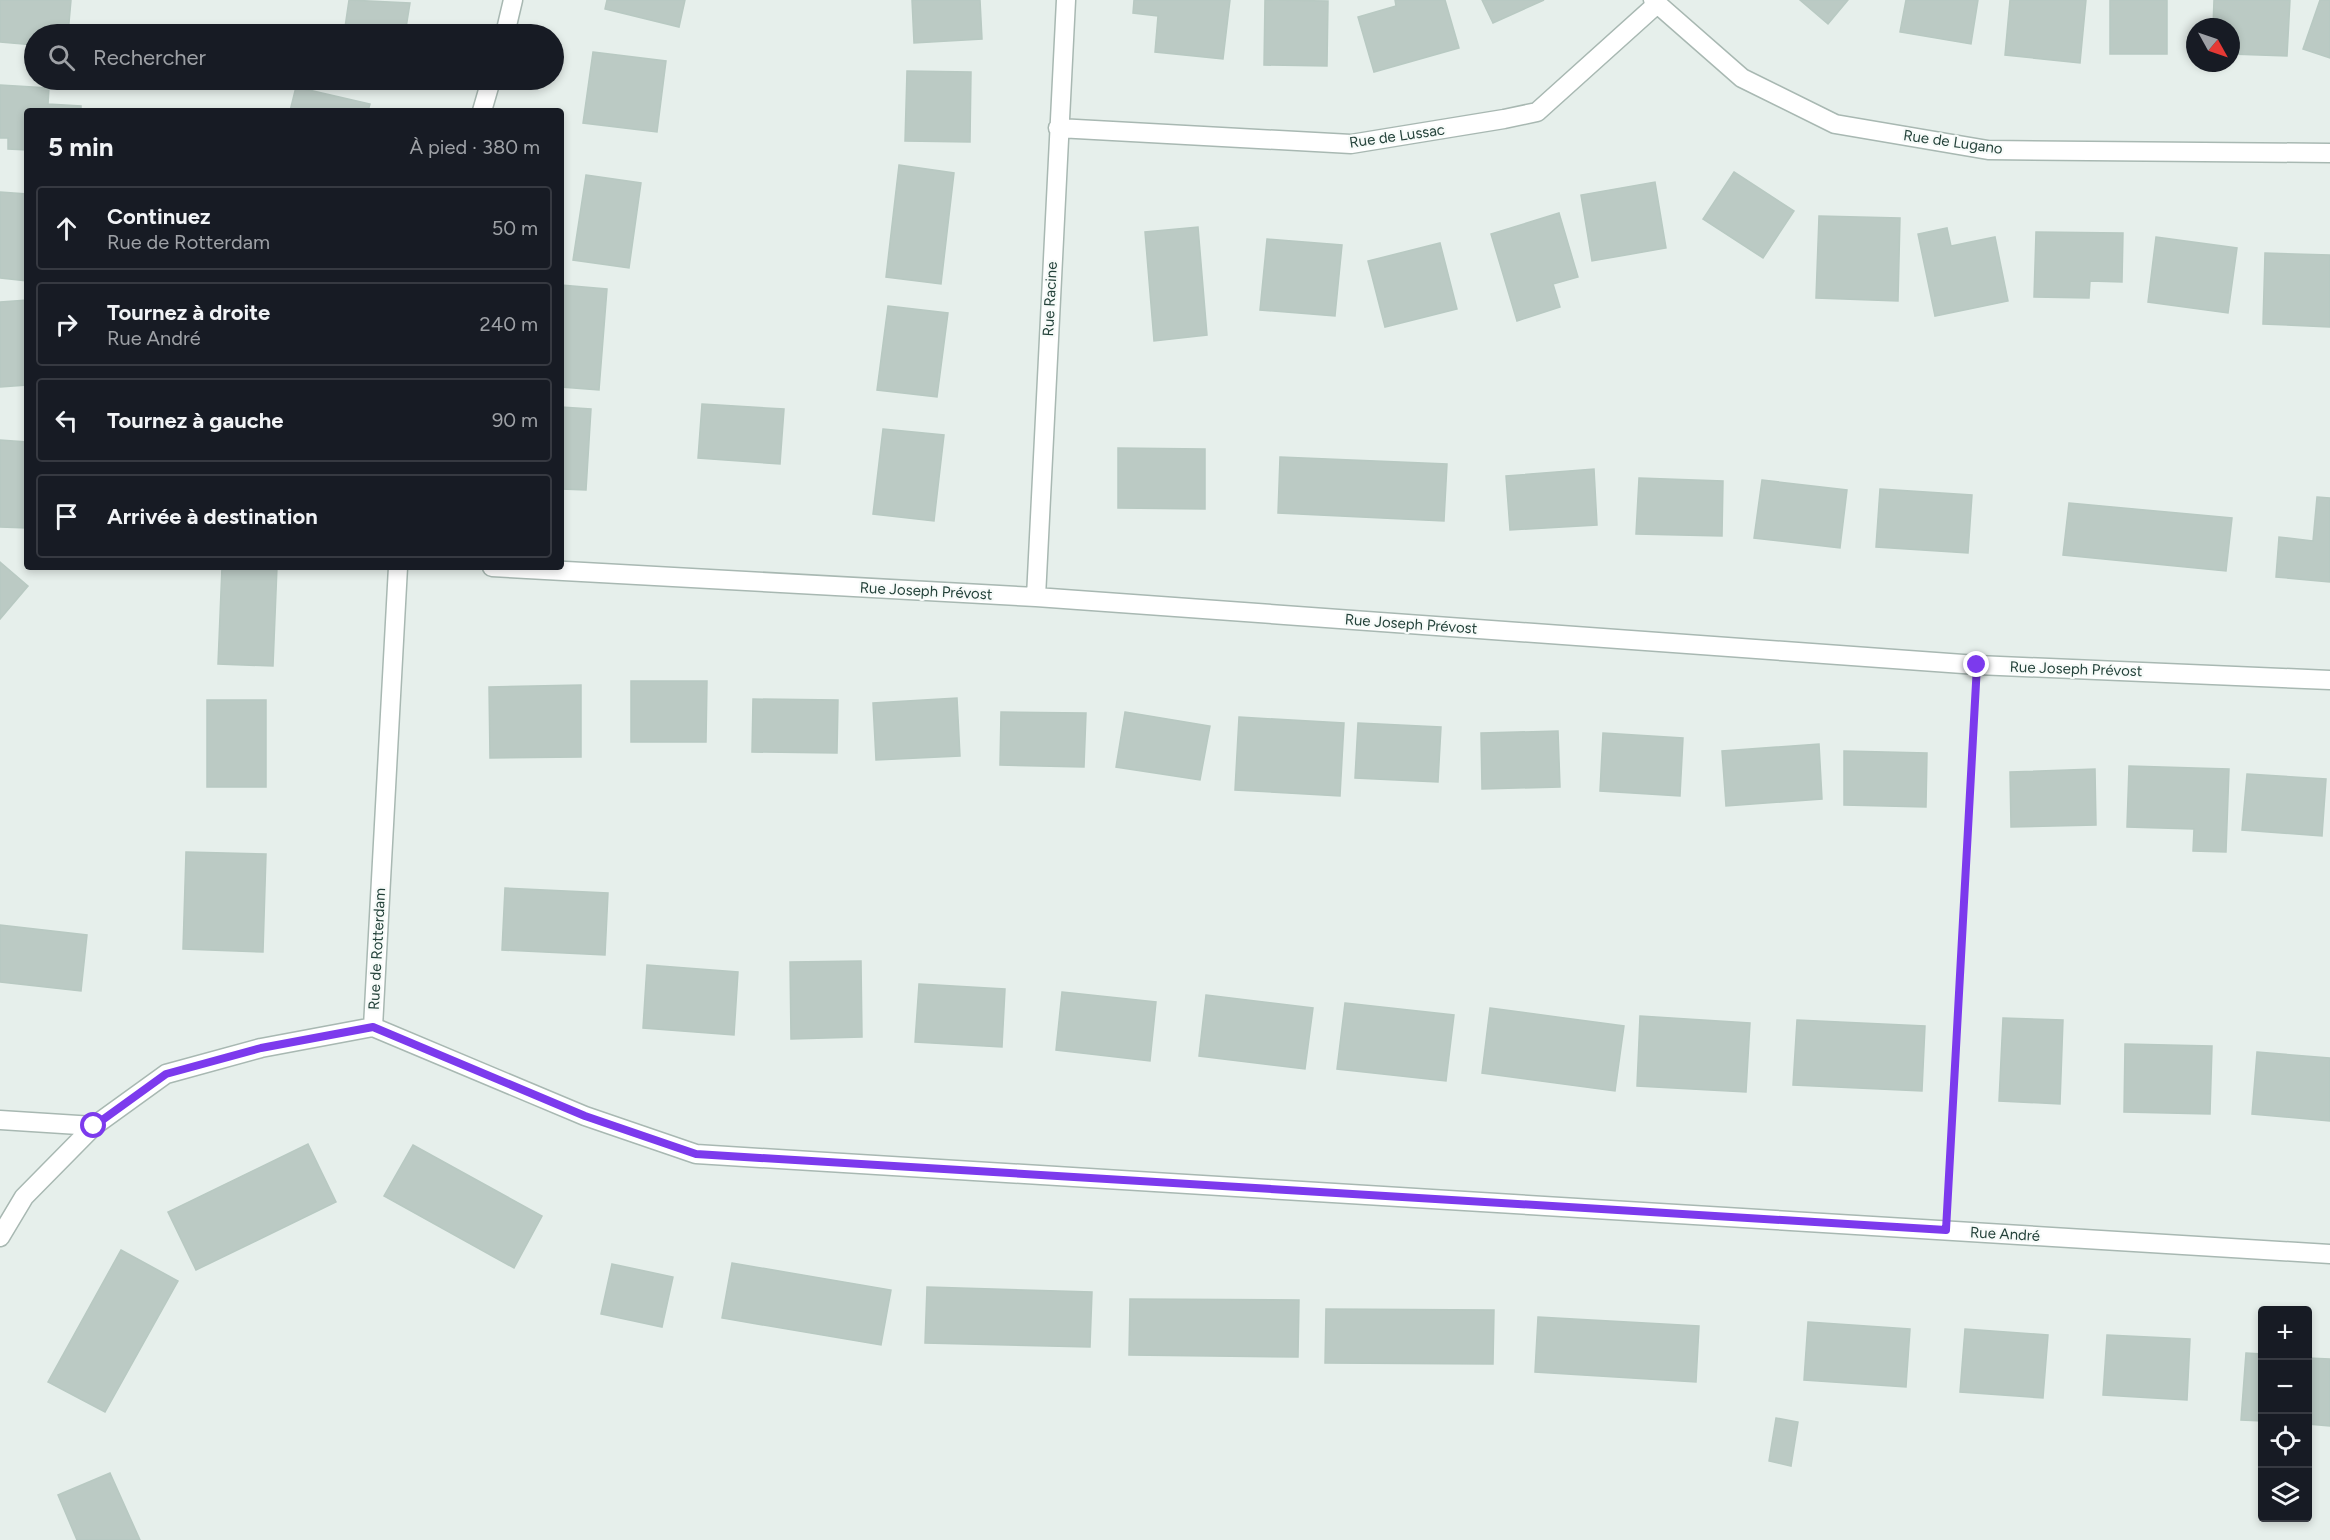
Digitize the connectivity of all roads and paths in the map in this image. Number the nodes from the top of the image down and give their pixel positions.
1 (513, 0) edge
2 (1066, 0) edge
3 (1655, 2) edge
4 (507, 24) edge
5 (488, 90) edge
6 (483, 108) edge
7 (1059, 128) junction
8 (2330, 153) edge
9 (398, 570) edge
10 (546, 570) edge
11 (1036, 597) junction
12 (1977, 665) junction
13 (2330, 680) edge
14 (373, 1027) junction
15 (0, 1119) edge
16 (94, 1126) junction
17 (1946, 1230) junction
18 (0, 1237) edge
19 (2330, 1254) edge

1 - 4 street
2 - 7 street, Rue Racine
3 - 7 street, Rue de Lussac
3 - 8 street, Rue de Lugano
5 - 6 street
7 - 11 street, Rue Racine
9 - 14 street, Rue de Rotterdam
10 - 11 street, Rue Joseph Prévost
11 - 12 street, Rue Joseph Prévost
12 - 13 street, Rue Joseph Prévost
12 - 17 path
14 - 16 street, Rue de Rotterdam
14 - 17 street, Rue André
15 - 16 street
16 - 18 street, Rue de Rotterdam
17 - 19 street, Rue André

